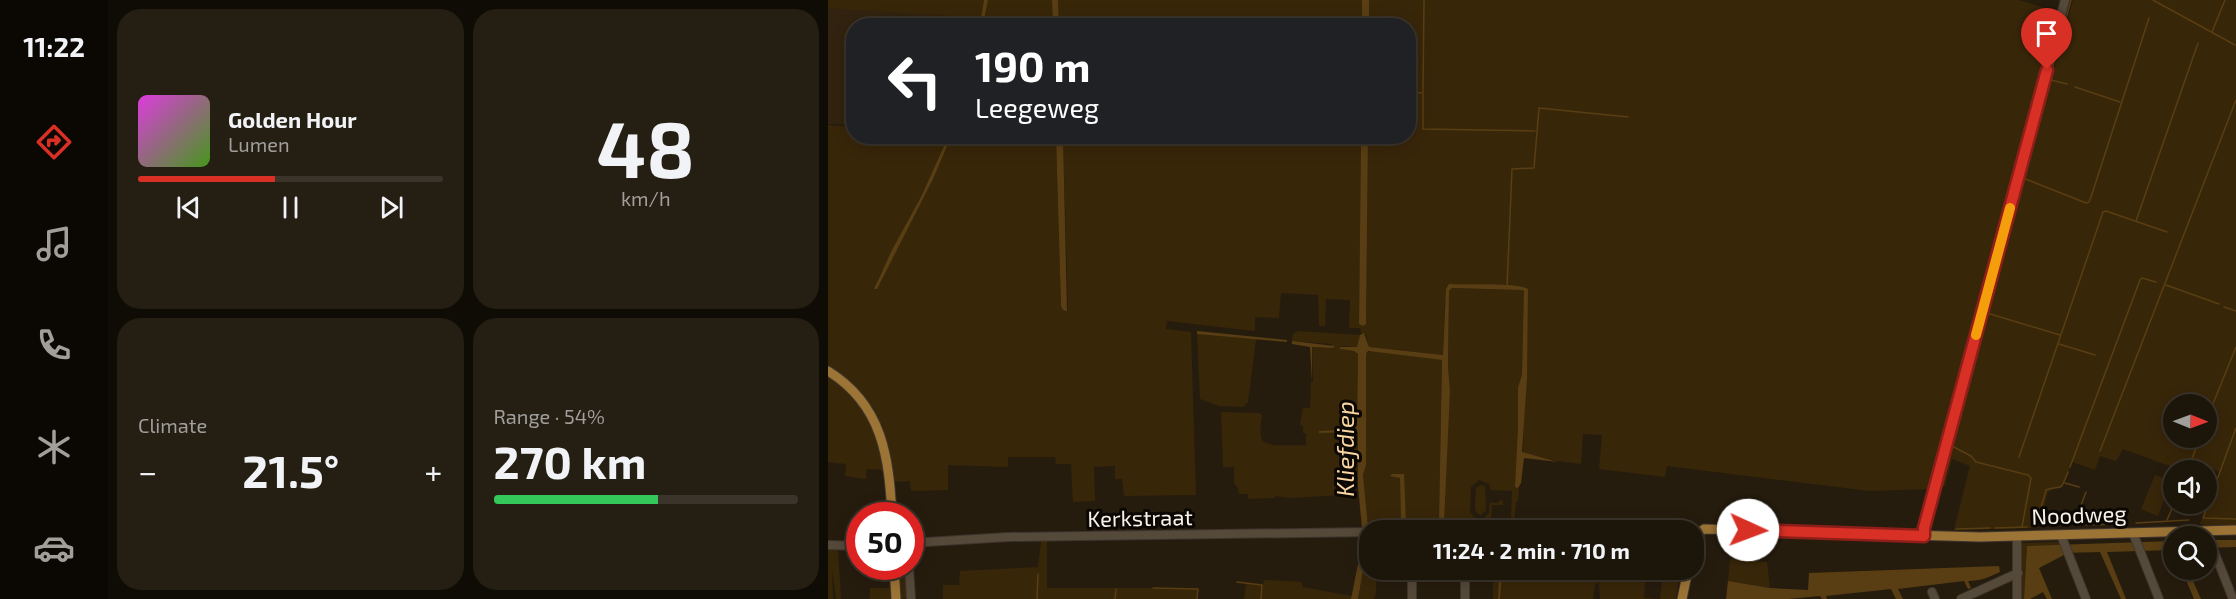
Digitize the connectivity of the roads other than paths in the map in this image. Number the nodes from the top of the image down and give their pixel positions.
1 (2065, 0) edge
2 (828, 371) edge
3 (891, 502) edge
4 (1704, 530) edge
5 (2236, 530) edge
6 (1359, 532) edge
7 (2217, 532) edge
8 (2163, 534) edge
9 (2134, 535) junction
10 (1924, 536) junction
11 (2017, 536) junction
12 (2062, 538) junction
13 (924, 542) edge
14 (828, 545) edge
15 (846, 546) edge
16 (2217, 561) edge
17 (2018, 573) junction
18 (895, 580) edge
19 (910, 580) edge
20 (1412, 580) edge
21 (1465, 580) edge
22 (1686, 580) edge
23 (896, 599) edge
24 (911, 599) edge
25 (1412, 599) edge
26 (1465, 599) edge
27 (1682, 599) edge
28 (1961, 599) edge
29 (2017, 599) edge
30 (2086, 599) edge
31 (2159, 599) edge
32 (2233, 599) edge

1 - 10 street
2 - 3 main road
4 - 10 main road, Noodweg
5 - 7 main road, Noodweg
6 - 13 street, Kerkstraat
8 - 9 main road, Noodweg
9 - 12 main road, Noodweg
9 - 31 street
10 - 11 main road, Noodweg
11 - 12 main road, Noodweg
11 - 17 street
12 - 30 street
14 - 15 street
16 - 32 street
17 - 28 street
17 - 29 street
18 - 23 main road
19 - 24 street
20 - 25 street
21 - 26 street
22 - 27 main road

